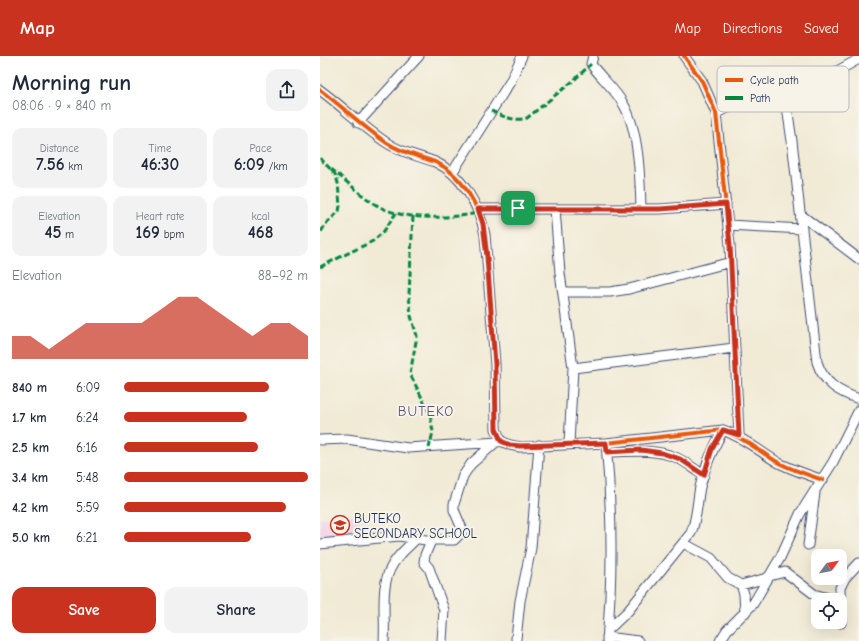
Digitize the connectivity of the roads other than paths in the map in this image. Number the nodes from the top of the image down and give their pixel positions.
1 (419, 56) edge
2 (522, 56) edge
3 (593, 56) edge
4 (684, 56) edge
5 (857, 56) edge
6 (859, 59) edge
7 (847, 66) edge
8 (320, 90) edge
9 (788, 112) edge
10 (716, 113) joint
11 (358, 122) junction
12 (452, 173) junction
13 (726, 204) junction
14 (641, 208) junction
15 (478, 209) junction
16 (555, 209) junction
17 (801, 215) junction
18 (728, 226) junction
19 (802, 229) junction
20 (859, 259) edge
21 (731, 262) junction
22 (563, 292) junction
23 (734, 348) junction
24 (573, 368) junction
25 (859, 399) edge
26 (859, 410) edge
27 (723, 430) junction
28 (739, 435) junction
29 (320, 440) edge
30 (499, 442) junction
31 (569, 444) junction
32 (539, 445) junction
33 (607, 447) junction
34 (704, 475) junction
35 (823, 480) junction
36 (815, 492) junction
37 (416, 539) junction
38 (431, 541) junction
39 (683, 543) junction
40 (320, 544) edge
41 (808, 545) dead end
42 (859, 564) edge
43 (768, 577) junction
44 (741, 585) junction
45 (813, 593) edge
46 (840, 593) edge
47 (745, 613) junction
48 (607, 636) edge
49 (516, 639) dead end
50 (384, 641) edge
51 (442, 641) edge
52 (638, 641) edge
53 (720, 641) edge

1 - 11 street
2 - 12 street
3 - 14 street
4 - 10 street
5 - 6 street
6 - 7 street
8 - 11 street
9 - 17 street
10 - 13 street
11 - 12 street
12 - 15 street
13 - 14 street
13 - 18 street
14 - 16 street
15 - 16 street
15 - 30 street
16 - 22 street
17 - 19 street
17 - 20 street
18 - 19 street
18 - 21 street
19 - 25 street
21 - 22 street
21 - 23 street
22 - 24 street
23 - 24 street
23 - 28 street
24 - 31 street
26 - 35 street
27 - 28 street
27 - 33 street
27 - 34 street
28 - 35 street
29 - 30 street
30 - 32 street
30 - 38 street
31 - 32 street
31 - 33 street
32 - 49 street
33 - 34 street
33 - 48 street
34 - 39 street
35 - 36 street
36 - 41 street
36 - 43 street
37 - 38 street
37 - 40 street
37 - 50 street
38 - 51 street
39 - 44 street
39 - 48 street
42 - 46 street
43 - 44 street
43 - 45 street
43 - 47 street
44 - 47 street
47 - 53 street
48 - 52 street

